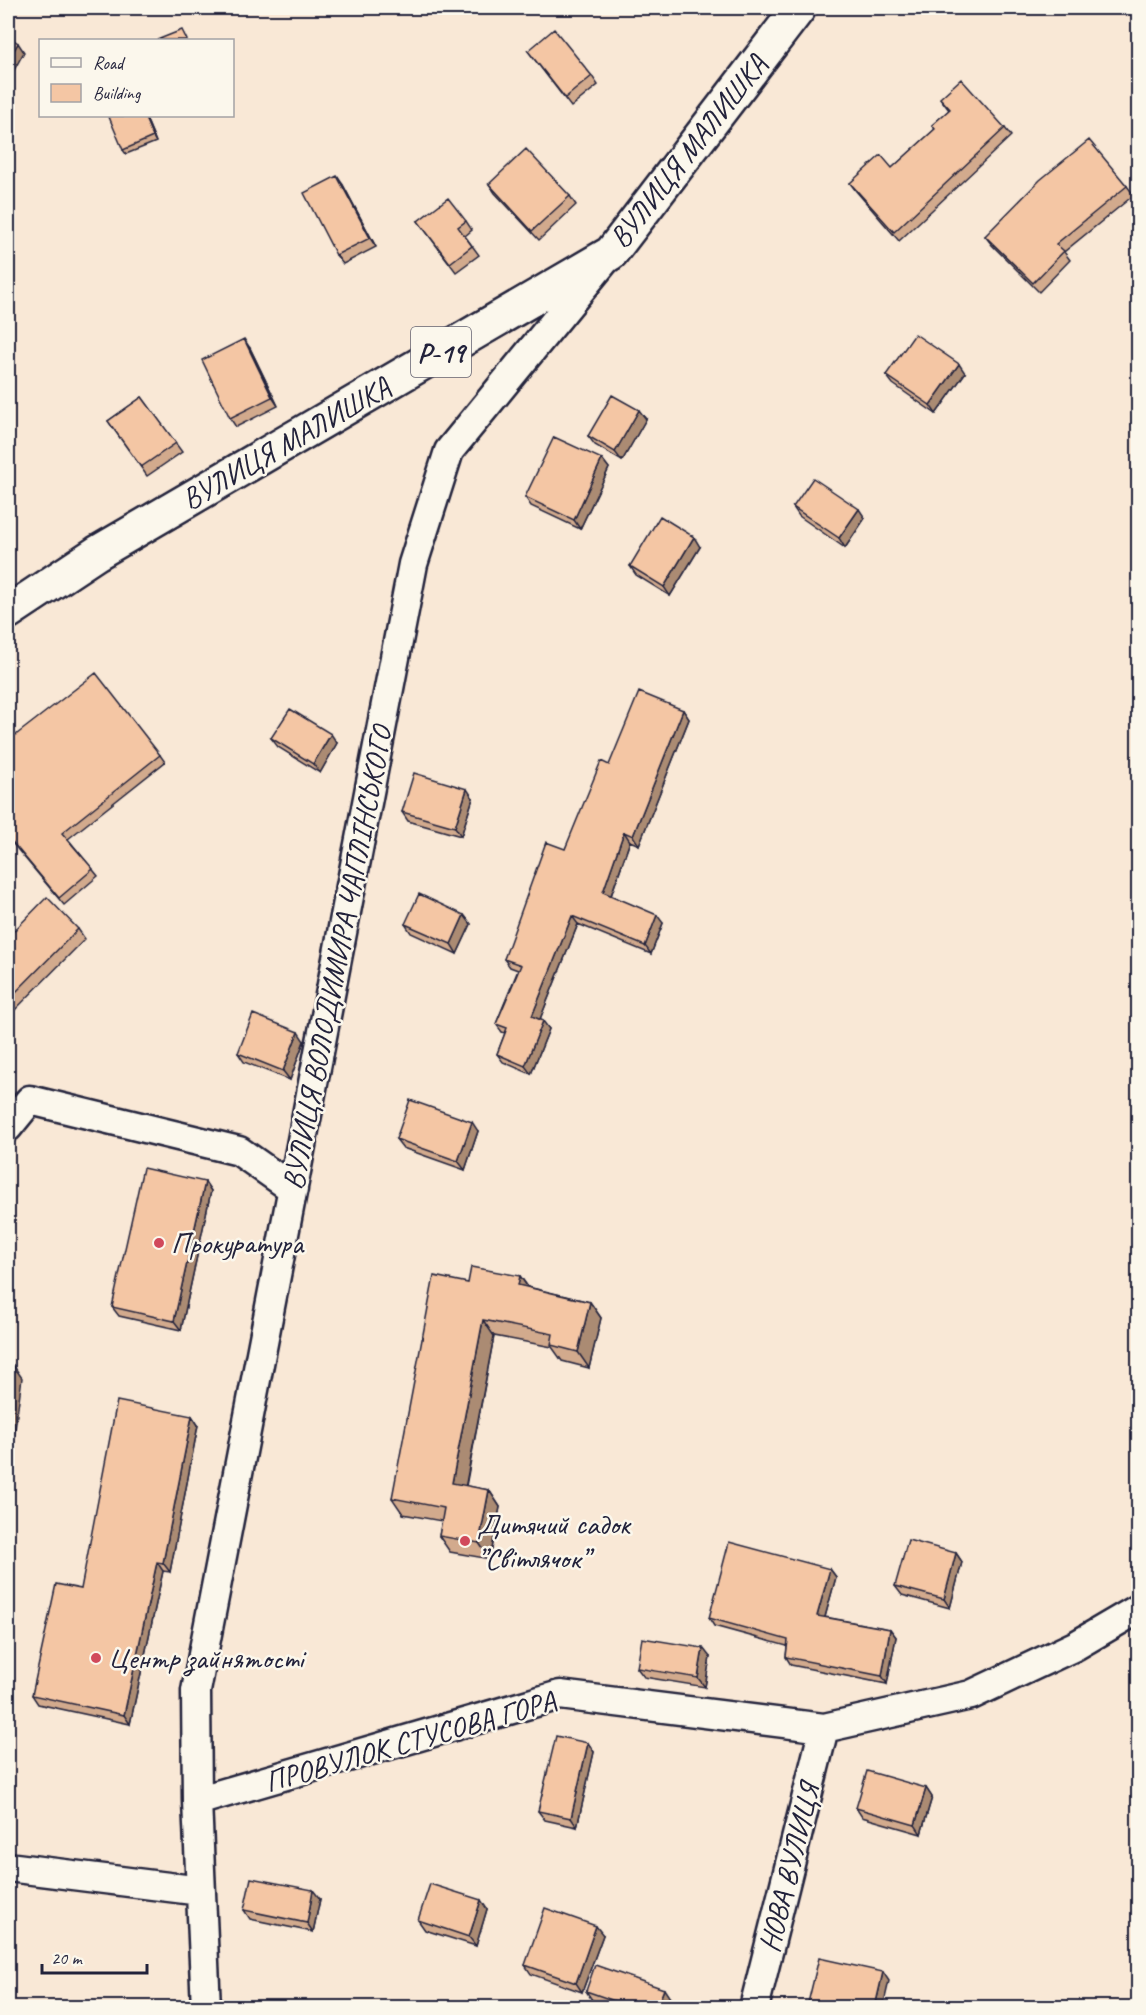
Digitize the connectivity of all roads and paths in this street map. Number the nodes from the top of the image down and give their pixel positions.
1 (799, 8) edge
2 (611, 253) junction
3 (8, 612) edge
4 (8, 1127) edge
5 (292, 1189) junction
6 (1138, 1609) edge
7 (824, 1728) junction
8 (197, 1801) junction
9 (8, 1867) edge
10 (201, 1891) junction
11 (206, 2007) edge
12 (754, 2007) edge

1 - 2 main road, ВУЛИЦЯ МАЛИШКА / Р-19
2 - 3 main road, ВУЛИЦЯ МАЛИШКА / Р-19
2 - 5 street, ВУЛИЦЯ ВОЛОДИМИРА ЧАПЛІНСЬКОГО
4 - 5 street
5 - 8 street, ВУЛИЦЯ ВОЛОДИМИРА ЧАПЛІНСЬКОГО
6 - 7 street, ПРОВУЛОК СТУСОВА ГОРА
7 - 8 street, ПРОВУЛОК СТУСОВА ГОРА
7 - 12 street, НОВА ВУЛИЦЯ
8 - 10 street, ВУЛИЦЯ ВОЛОДИМИРА ЧАПЛІНСЬКОГО
9 - 10 street
10 - 11 street, ВУЛИЦЯ ВОЛОДИМИРА ЧАПЛІНСЬКОГО

